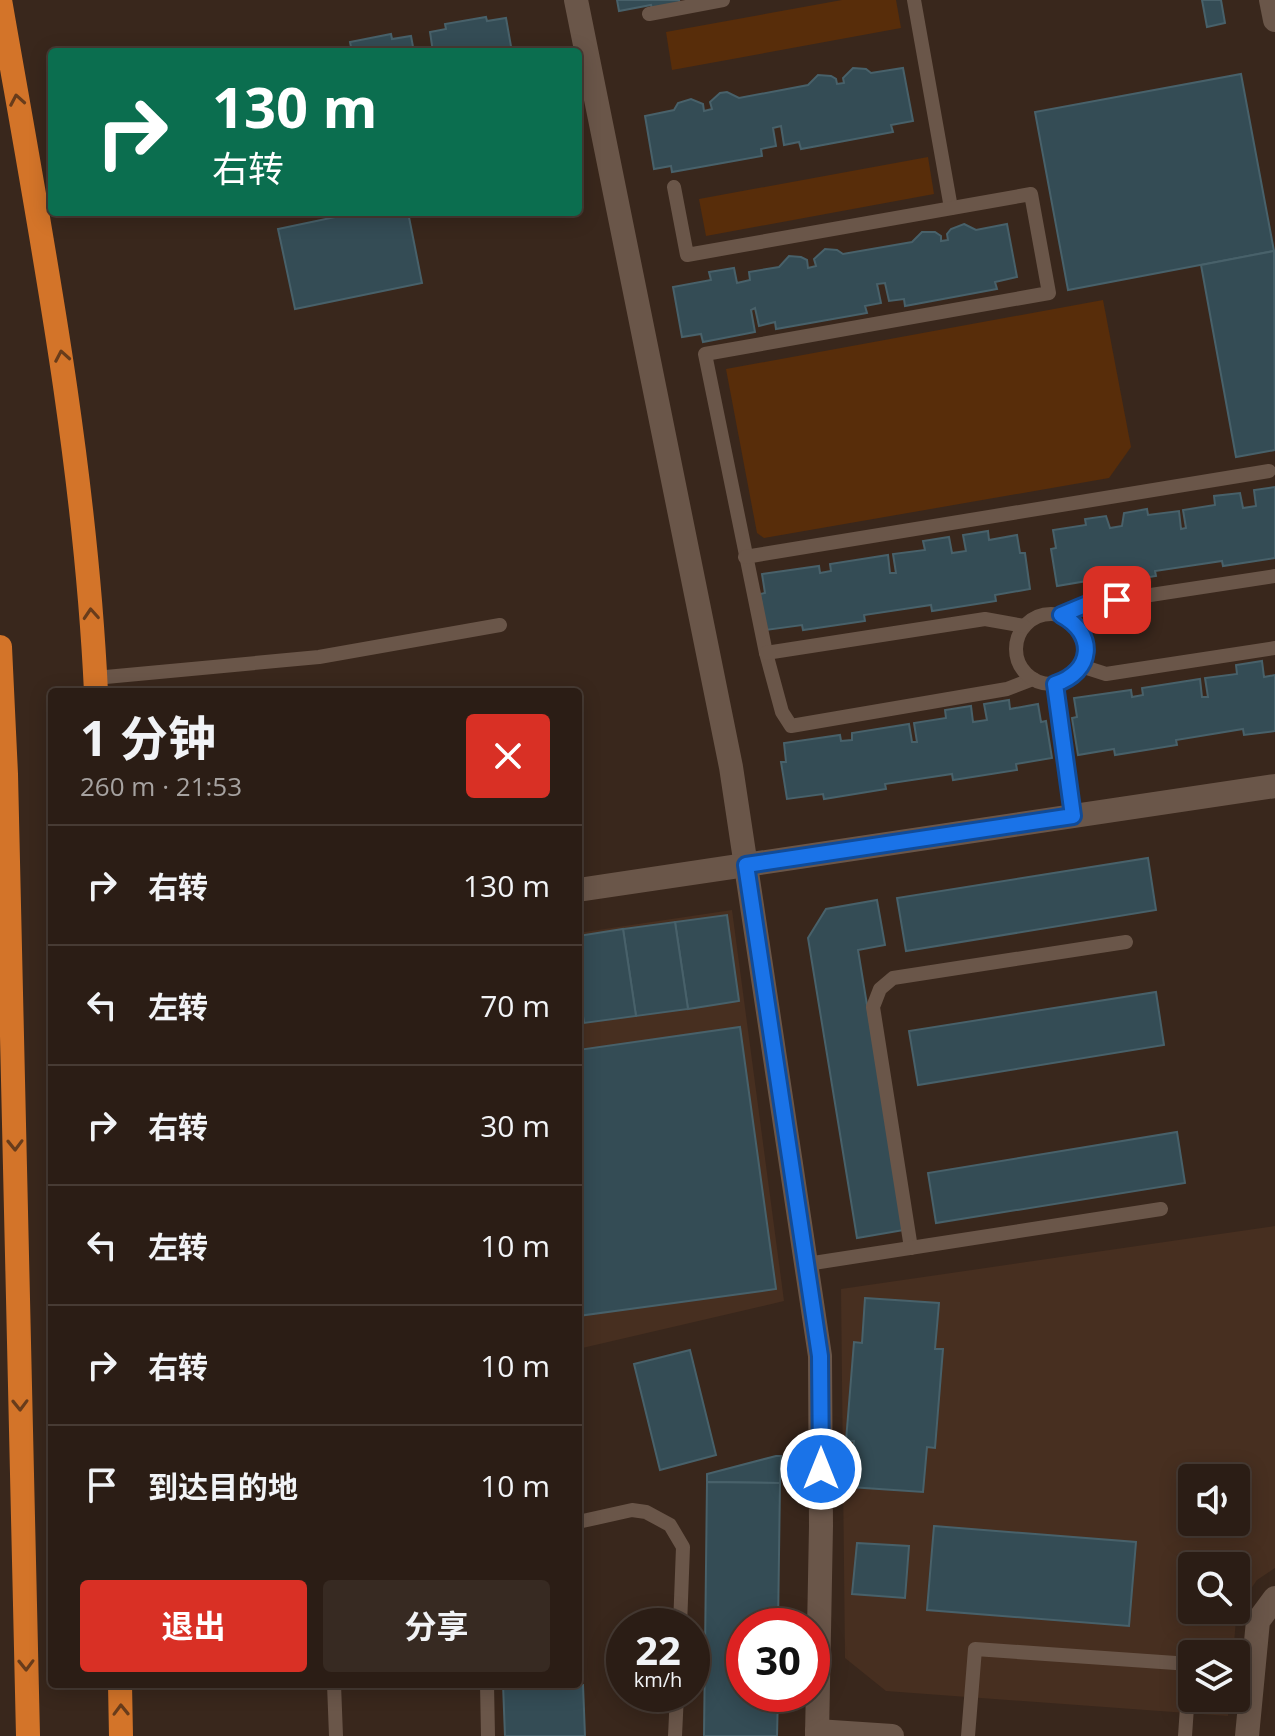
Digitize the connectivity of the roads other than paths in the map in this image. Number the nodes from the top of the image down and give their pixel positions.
1 (0, 0) edge
2 (576, 0) edge
3 (723, 0) edge
4 (914, 0) edge
5 (1271, 0) edge
6 (649, 14) dead end
7 (1275, 20) edge
8 (674, 187) dead end
9 (951, 208) junction
10 (1269, 471) dead end
11 (745, 557) junction
12 (1275, 576) edge
13 (1061, 615) junction
14 (500, 625) dead end
15 (1024, 626) junction
16 (0, 647) edge
17 (1275, 648) edge
18 (766, 653) junction
19 (1081, 666) junction
20 (1033, 679) junction
21 (1055, 684) junction
22 (95, 685) edge
23 (1275, 786) edge
24 (1073, 816) junction
25 (746, 865) junction
26 (582, 889) edge
27 (1126, 942) dead end
28 (6, 973) edge
29 (1161, 1209) dead end
30 (911, 1248) junction
31 (807, 1264) junction
32 (582, 1521) edge
33 (1275, 1598) edge
34 (681, 1608) edge
35 (120, 1688) edge
36 (334, 1688) edge
37 (487, 1688) edge
38 (676, 1712) edge
39 (817, 1733) edge
40 (28, 1736) edge
41 (121, 1736) edge
42 (336, 1736) edge
43 (488, 1736) edge
44 (675, 1736) edge
45 (892, 1736) edge
46 (968, 1736) edge
47 (1185, 1736) edge
48 (1247, 1736) edge

22 -> 1 highway
2 - 25 street
3 - 6 lane
4 - 9 lane
5 - 7 street
8 - 9 lane
9 - 11 lane
10 - 11 lane
11 - 18 lane
12 - 13 lane
13 - 15 lane
13 - 19 lane
14 - 22 lane
15 - 18 lane
15 - 20 lane
16 - 28 highway
17 - 19 lane
18 - 20 lane
19 - 21 lane
20 - 21 lane
21 - 24 lane
23 - 24 street
24 - 25 street
25 - 26 street
25 - 31 street
27 - 30 lane
28 -> 40 highway
29 - 30 lane
30 - 31 lane
31 - 39 street
32 - 34 lane
33 - 48 street
41 -> 35 highway
36 - 42 lane
37 - 43 lane
38 - 44 lane
39 - 45 street
46 - 47 lane

